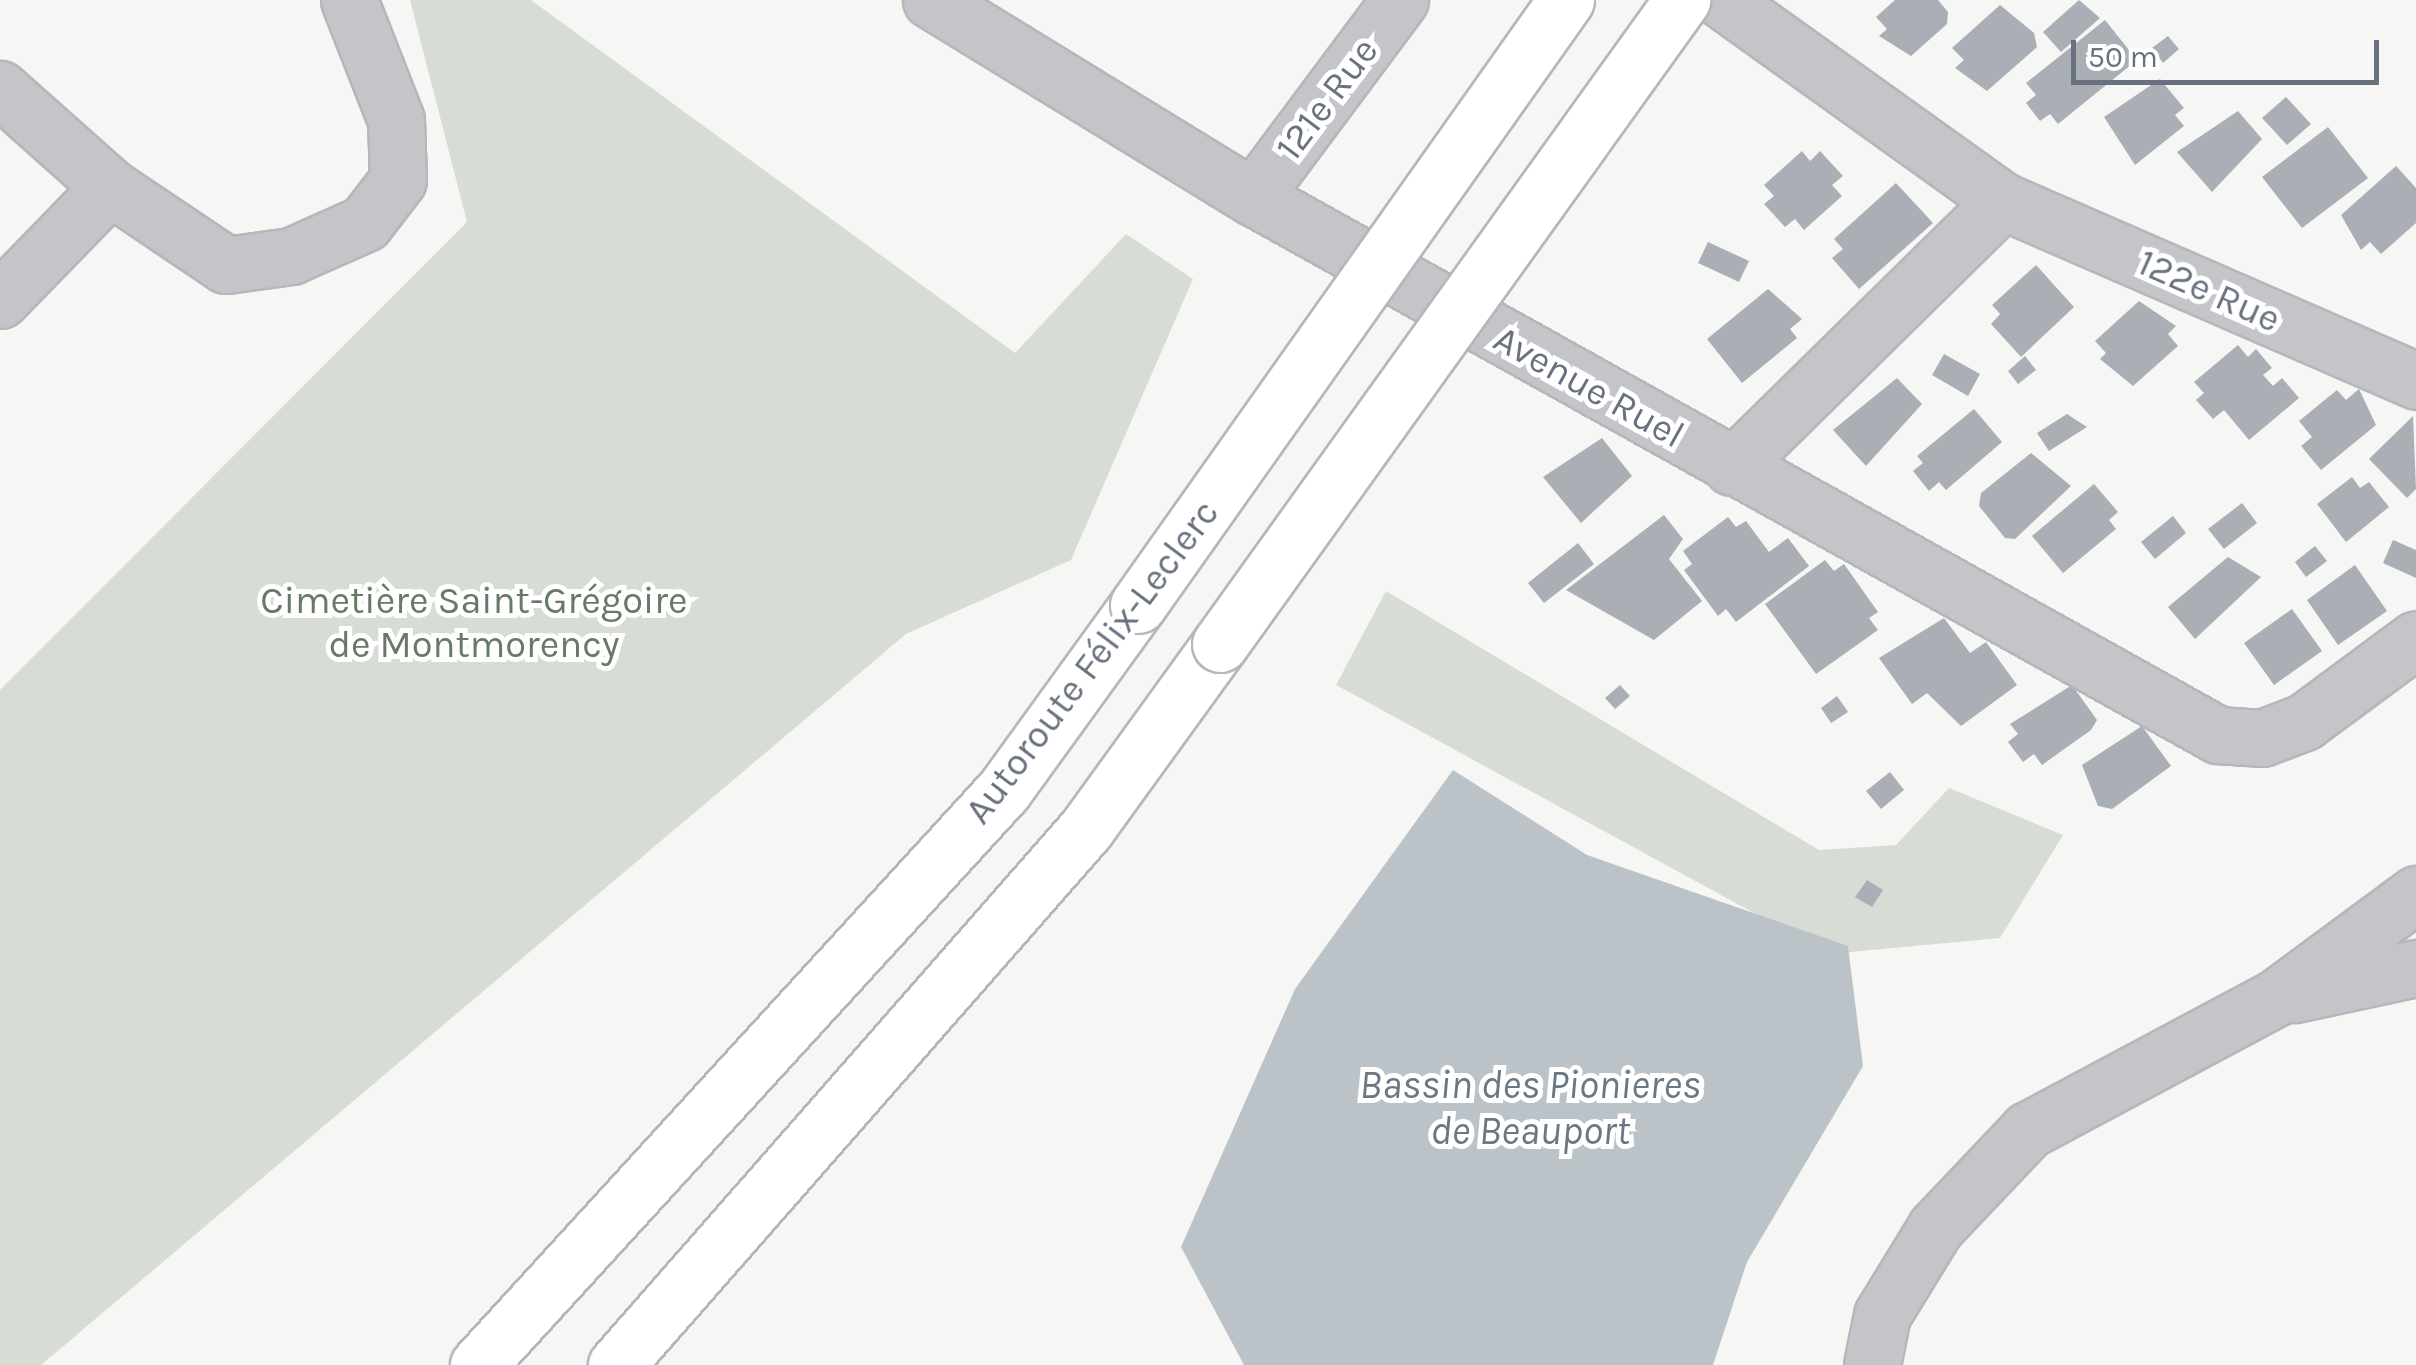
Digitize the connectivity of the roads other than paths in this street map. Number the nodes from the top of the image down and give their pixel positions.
1 (348, 0) edge
2 (1400, 0) edge
3 (1566, 0) edge
4 (1682, 0) edge
5 (1722, 0) edge
6 (948, 4) edge
7 (0, 89) edge
8 (1254, 197) junction
9 (130, 201) junction
10 (2003, 201) junction
11 (0, 300) edge
12 (2416, 381) edge
13 (1732, 468) junction
14 (2416, 639) edge
15 (2416, 894) edge
16 (2416, 968) edge
17 (2277, 997) junction
18 (478, 1365) edge
19 (616, 1365) edge
20 (1872, 1365) edge

1 - 9 street
2 - 8 street, 121e Rue
3 - 18 highway, Autoroute Félix-Leclerc, bridge
4 - 19 highway, bridge
5 - 10 street, 122e Rue
6 - 8 street, Avenue Ruel
7 - 9 street
8 - 13 street, Avenue Ruel
9 - 11 street
10 - 12 street, 122e Rue
10 - 13 street
13 - 14 street, Avenue Ruel
15 - 17 street
16 - 17 street
17 - 20 street

